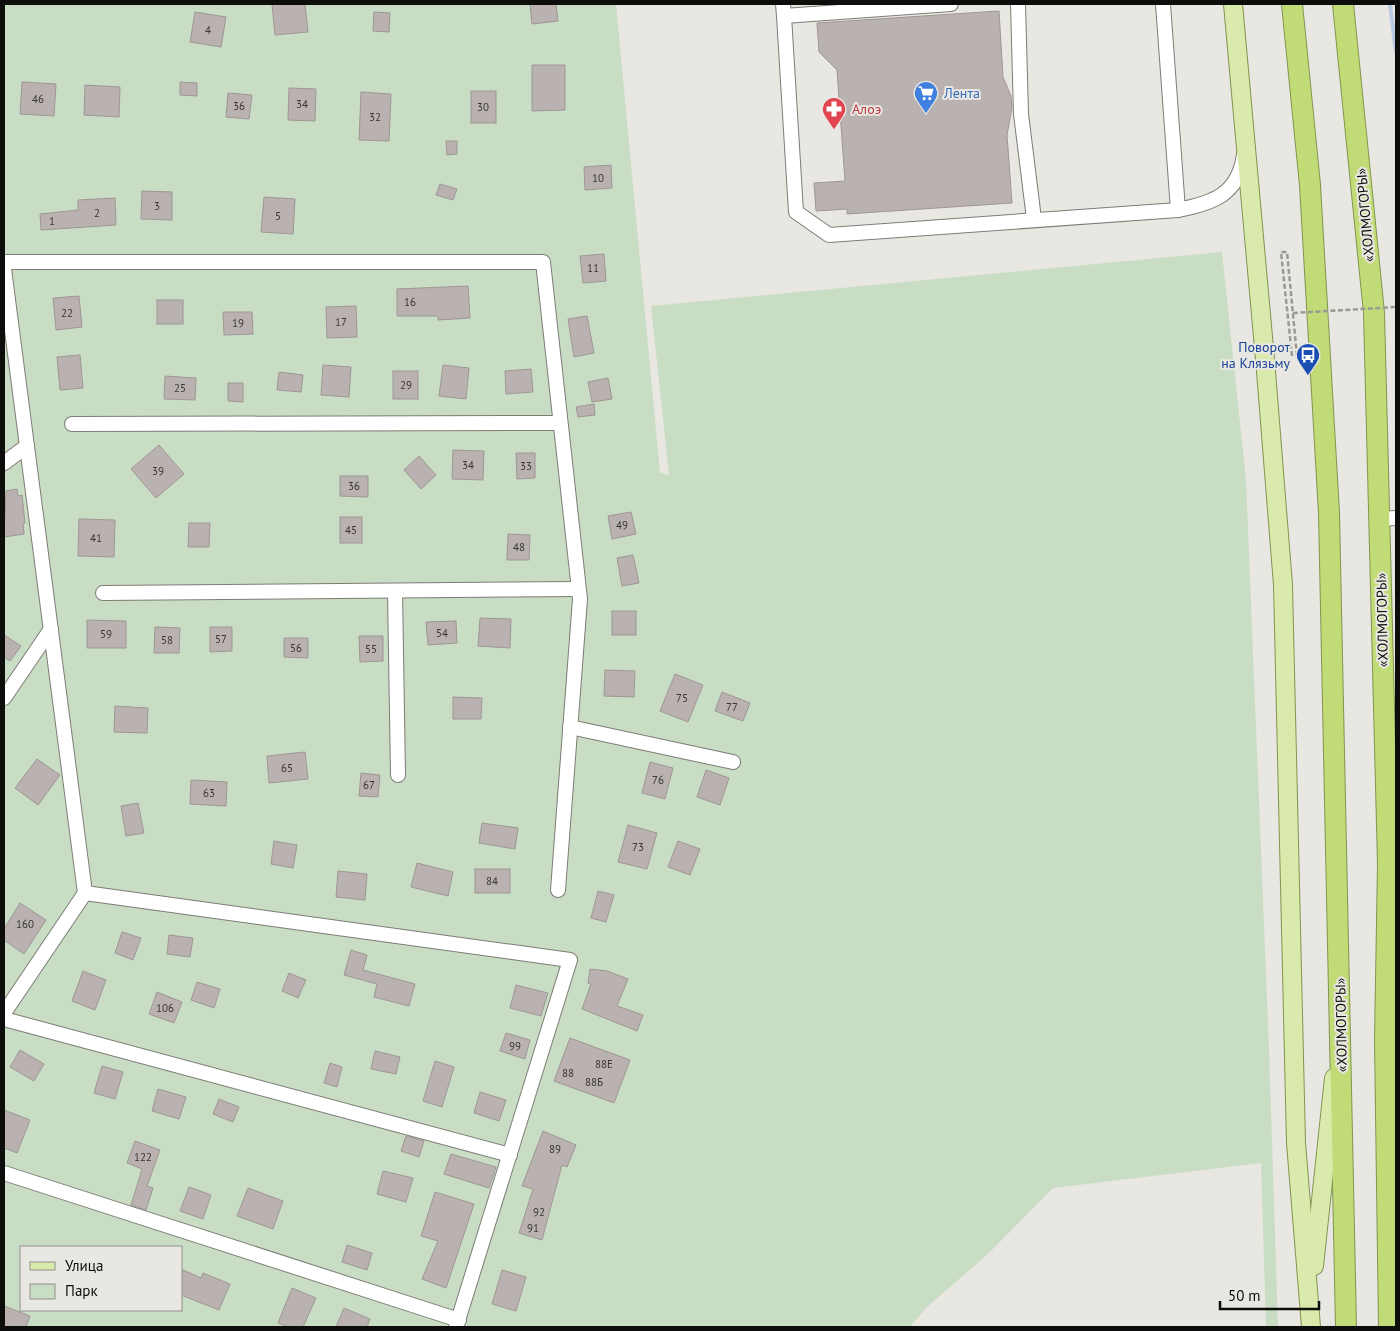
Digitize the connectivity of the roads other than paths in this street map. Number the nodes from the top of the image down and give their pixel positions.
1 (950, 4) edge
2 (1018, 4) edge
3 (1163, 4) edge
4 (1233, 4) edge
5 (1292, 4) edge
6 (1343, 4) edge
7 (783, 10) edge
8 (1245, 147) junction
9 (1178, 210) junction
10 (1034, 219) junction
11 (4, 262) edge
12 (4, 269) edge
13 (560, 423) junction
14 (72, 424) dead end
15 (27, 446) junction
16 (4, 463) edge
17 (1388, 519) edge
18 (578, 589) junction
19 (395, 590) junction
20 (103, 593) dead end
21 (51, 629) junction
22 (4, 698) edge
23 (570, 727) junction
24 (732, 762) dead end
25 (398, 775) dead end
26 (558, 890) dead end
27 (85, 893) junction
28 (1340, 1010) junction
29 (4, 1013) edge
30 (4, 1019) edge
31 (510, 1155) junction
32 (4, 1173) edge
33 (1310, 1306) junction
34 (457, 1324) edge
35 (1311, 1327) edge
36 (1346, 1327) edge
37 (1389, 1327) edge

1 - 7 street
2 - 10 street
3 - 9 street
4 - 8 main road
5 - 28 highway, «ХОЛМОГОРЫ»
6 - 17 highway, «ХОЛМОГОРЫ»
7 - 10 street
8 - 9 street
8 - 33 main road
9 - 10 street
11 - 13 street
12 - 15 street
13 - 14 street
13 - 18 street
15 - 16 street
15 - 21 street
17 - 37 highway, «ХОЛМОГОРЫ»
18 - 19 street
18 - 23 street
19 - 20 street
19 - 25 street
21 - 22 street
21 - 27 street
23 - 24 street
23 - 26 street
27 - 29 street
27 - 31 street
28 - 33 main road
28 - 36 highway, «ХОЛМОГОРЫ»
30 - 31 street
31 - 34 street
32 - 34 street
33 - 35 main road

